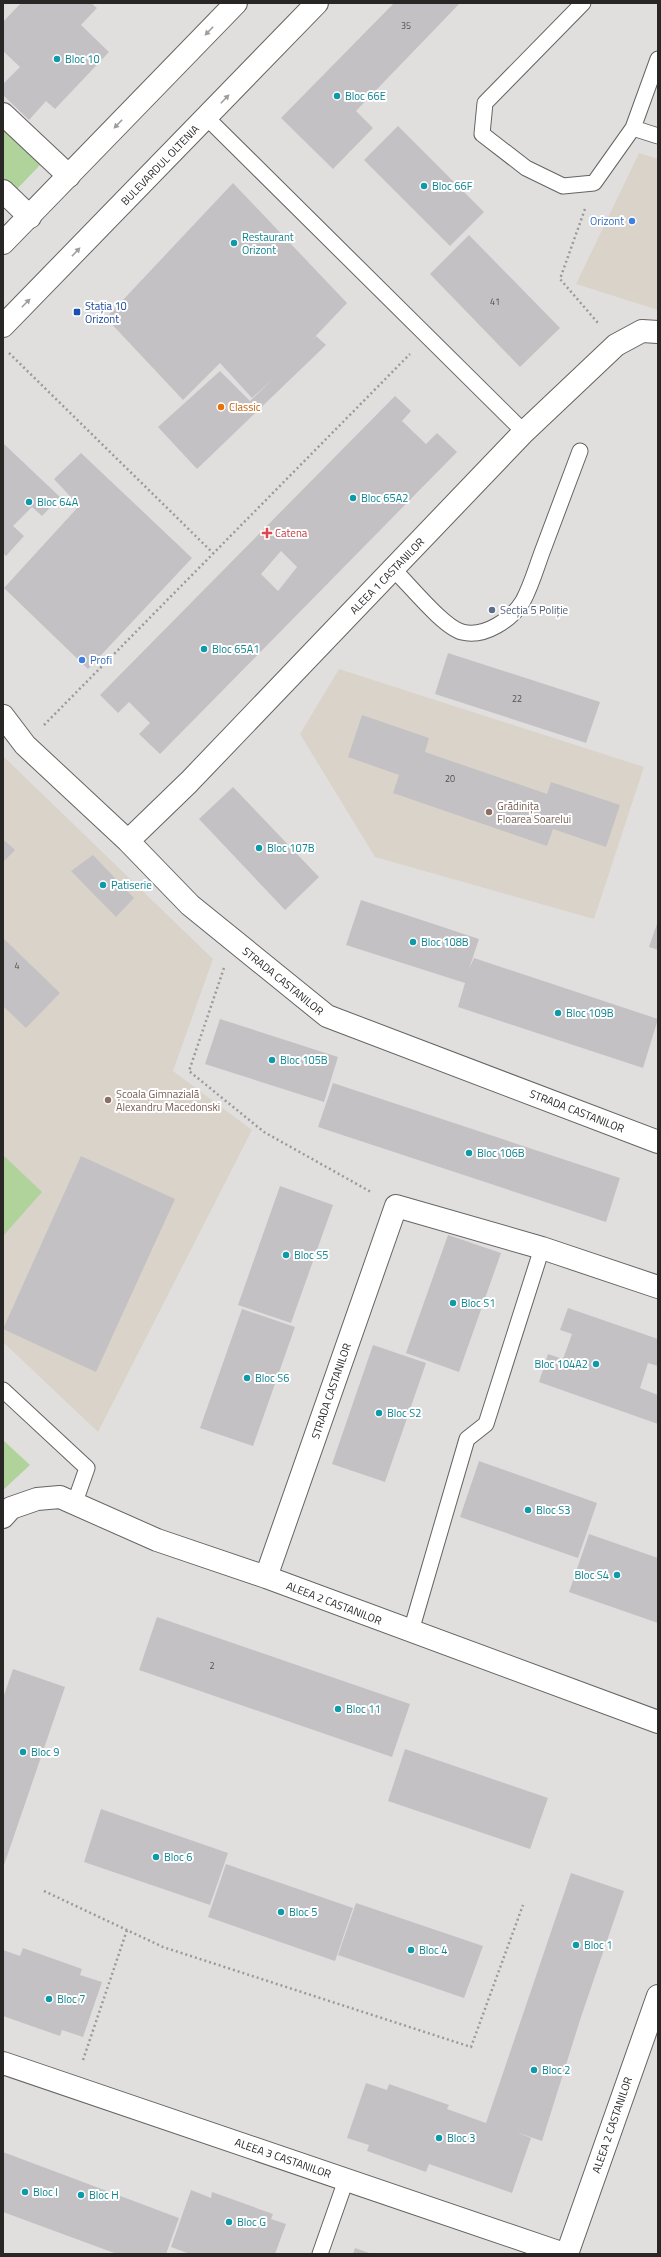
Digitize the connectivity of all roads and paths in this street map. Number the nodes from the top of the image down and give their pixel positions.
1 (236, 3) edge
2 (317, 3) edge
3 (583, 3) edge
4 (658, 59) edge
5 (3, 114) edge
6 (206, 117) junction
7 (633, 128) junction
8 (658, 136) edge
9 (69, 176) junction
10 (594, 183) junction
11 (3, 191) edge
12 (30, 217) junction
13 (3, 243) edge
14 (3, 326) edge
15 (658, 332) edge
16 (428, 335) junction
17 (616, 345) junction
18 (3, 347) edge
19 (524, 432) junction
20 (580, 451) dead end
21 (213, 553) junction
22 (394, 569) junction
23 (3, 716) edge
24 (25, 745) junction
25 (128, 841) junction
26 (234, 941) junction
27 (658, 1142) edge
28 (396, 1206) junction
29 (542, 1248) junction
30 (658, 1287) edge
31 (3, 1390) edge
32 (74, 1502) junction
33 (7, 1512) edge
34 (266, 1577) junction
35 (411, 1631) junction
36 (658, 1722) edge
37 (44, 1891) dead end
38 (523, 1905) dead end
39 (127, 1930) junction
40 (658, 1996) edge
41 (3, 2063) edge
42 (74, 2087) junction
43 (346, 2180) junction
44 (320, 2254) edge
45 (565, 2254) edge

1 -> 9 street
6 -> 2 street, BULEVARDUL OLTENIA
3 - 10 lane
4 - 7 lane
5 - 9 street
14 -> 6 street, BULEVARDUL OLTENIA
6 - 16 lane
7 - 8 lane
7 - 10 lane
9 - 12 street
10 - 17 path
11 - 12 street
12 - 13 street
15 - 17 street, ALEEA 1 CASTANILOR
16 - 19 lane
16 - 21 path
17 - 19 street, ALEEA 1 CASTANILOR
18 - 21 path
19 - 22 street, ALEEA 1 CASTANILOR
20 - 22 lane
21 - 24 path
22 - 25 street, ALEEA 1 CASTANILOR
23 - 24 street, STRADA CASTANILOR
24 - 25 street, STRADA CASTANILOR
25 - 26 street, STRADA CASTANILOR
26 - 27 street, STRADA CASTANILOR
26 - 28 path
28 - 29 street
28 - 34 street, STRADA CASTANILOR
29 - 30 street
29 - 35 lane
31 - 32 lane
32 - 33 street, ALEEA 2 CASTANILOR
32 - 34 street, ALEEA 2 CASTANILOR
34 - 35 street, ALEEA 2 CASTANILOR
35 - 36 street, ALEEA 2 CASTANILOR
37 - 39 path
38 - 39 path
39 - 42 path
40 - 45 street, ALEEA 2 CASTANILOR
41 - 42 street, ALEEA 3 CASTANILOR
42 - 43 street, ALEEA 3 CASTANILOR
43 - 44 lane
43 - 45 street, ALEEA 3 CASTANILOR

